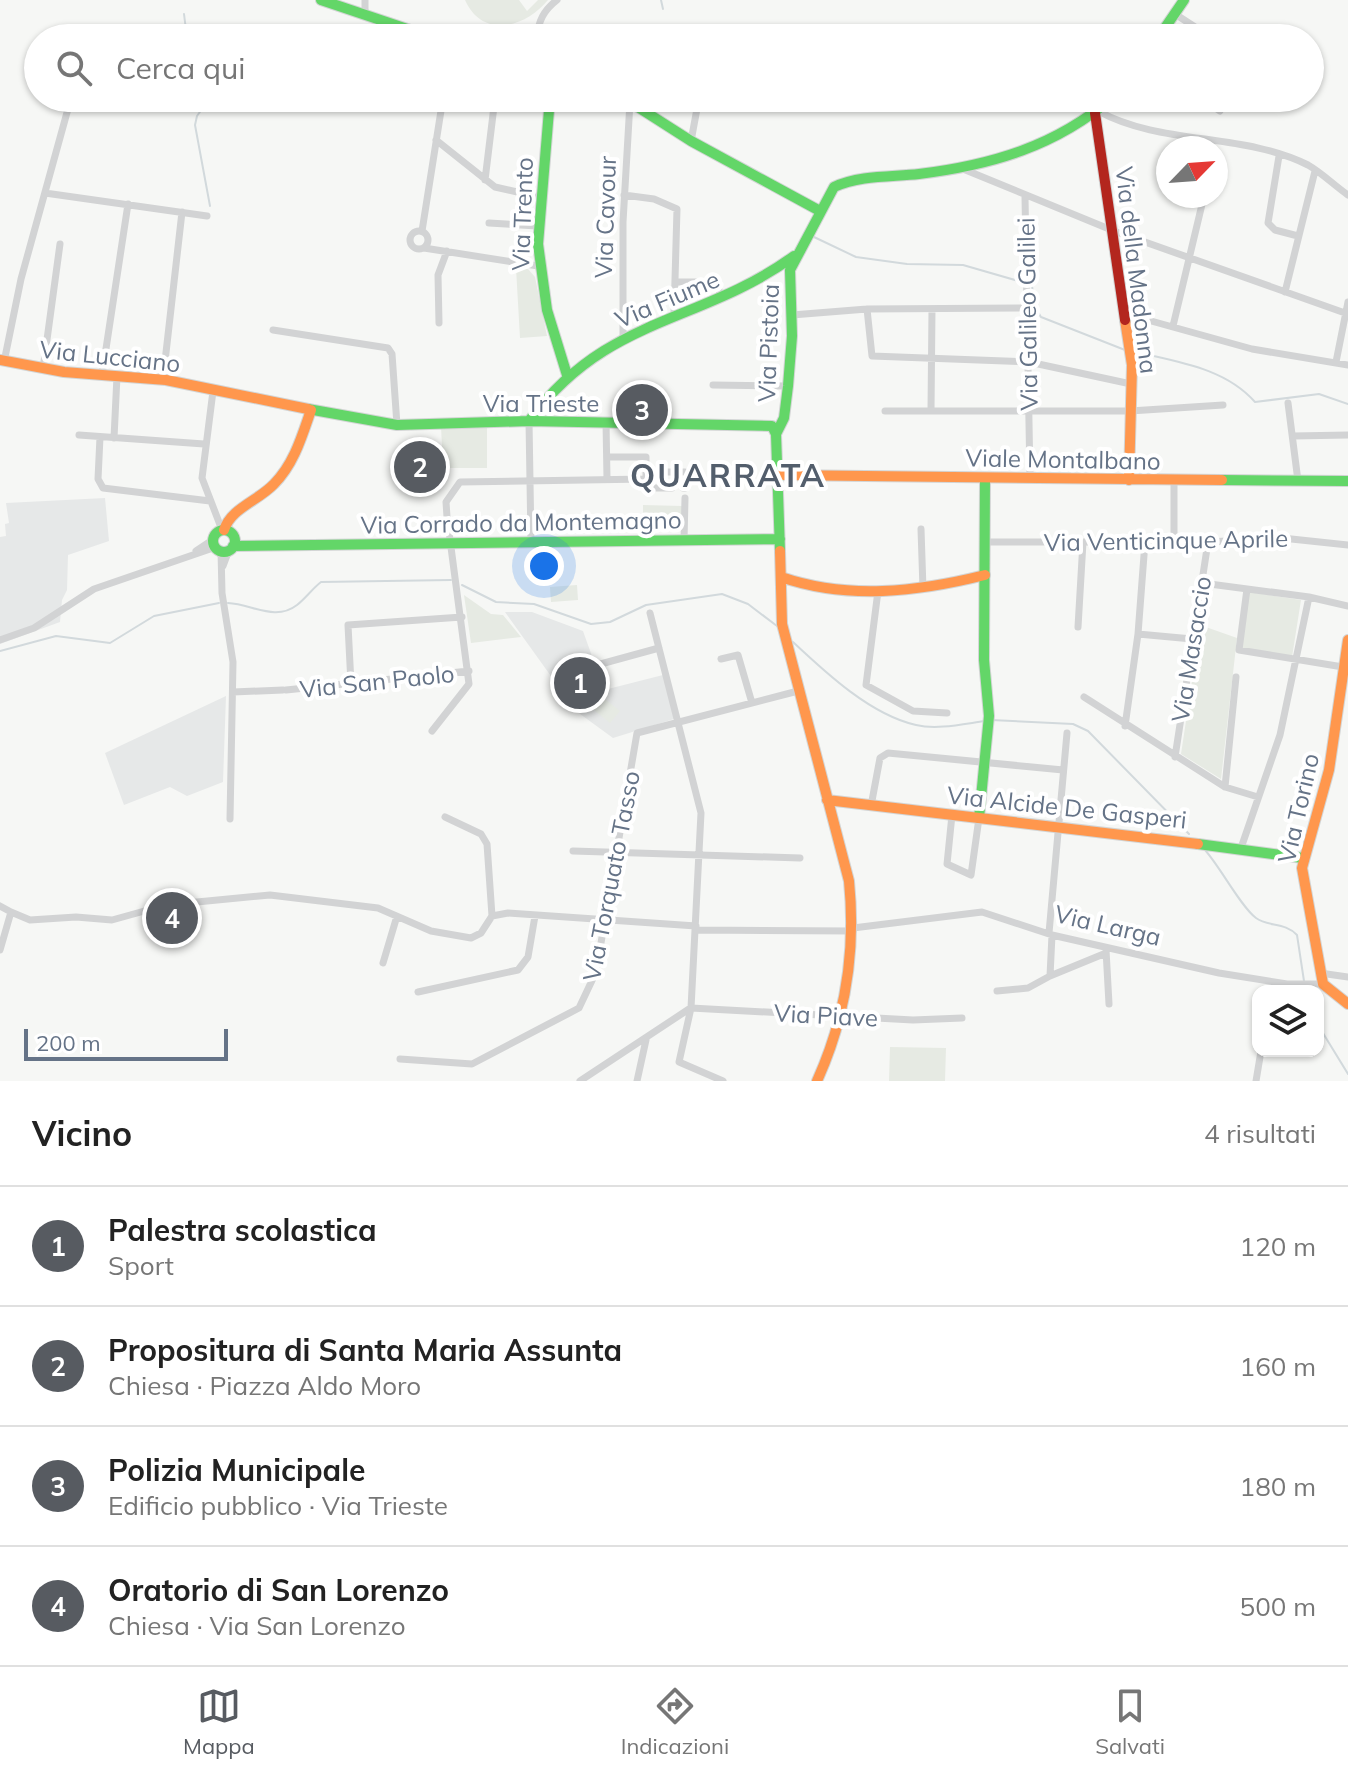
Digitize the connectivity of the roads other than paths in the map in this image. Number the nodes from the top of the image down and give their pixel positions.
1 (321, 0) edge
2 (365, 0) edge
3 (557, 0) edge
4 (1184, 0) edge
5 (1175, 14) junction
6 (365, 15) junction
7 (392, 24) edge
8 (538, 24) edge
9 (1168, 24) edge
10 (1190, 24) edge
11 (67, 112) edge
12 (441, 112) edge
13 (493, 112) edge
14 (548, 112) edge
15 (629, 112) edge
16 (648, 112) edge
17 (696, 112) edge
18 (1096, 112) junction
19 (1179, 136) edge
20 (436, 140) junction
21 (691, 141) junction
22 (1228, 146) edge
23 (1279, 156) junction
24 (963, 169) junction
25 (1315, 171) junction
26 (485, 180) junction
27 (45, 193) junction
28 (624, 195) junction
29 (1348, 195) edge
30 (539, 197) junction
31 (1025, 197) junction
32 (128, 204) junction
33 (1201, 208) edge
34 (820, 211) junction
35 (182, 212) junction
36 (207, 216) dead end
37 (489, 223) dead end
38 (537, 226) junction
39 (422, 231) junction
40 (1114, 231) junction
41 (1298, 236) junction
42 (60, 244) dead end
43 (424, 248) junction
44 (447, 251) junction
45 (794, 256) junction
46 (1188, 259) junction
47 (538, 266) junction
48 (675, 282) junction
49 (1285, 292) junction
50 (721, 298) junction
51 (1348, 302) edge
52 (1028, 308) junction
53 (867, 309) junction
54 (932, 309) junction
55 (1345, 313) junction
56 (1126, 314) junction
57 (674, 315) junction
58 (792, 315) junction
59 (439, 323) dead end
60 (1173, 326) junction
61 (273, 330) dead end
62 (623, 337) junction
63 (932, 360) junction
64 (2, 361) edge
65 (1029, 362) junction
66 (1336, 362) junction
67 (1348, 365) edge
68 (43, 369) junction
69 (102, 375) junction
70 (567, 375) junction
71 (117, 376) junction
72 (163, 379) junction
73 (1131, 384) junction
74 (713, 385) dead end
75 (788, 386) junction
76 (213, 391) junction
77 (1288, 403) dead end
78 (1223, 405) dead end
79 (1029, 408) junction
80 (311, 410) junction
81 (931, 410) junction
82 (885, 411) dead end
83 (1130, 411) junction
84 (529, 421) junction
85 (606, 422) junction
86 (397, 425) junction
87 (776, 434) junction
88 (79, 435) dead end
89 (1348, 435) edge
90 (1293, 436) junction
91 (100, 437) junction
92 (114, 438) junction
93 (204, 444) junction
94 (607, 457) junction
95 (672, 472) dead end
96 (778, 475) junction
97 (646, 476) junction
98 (530, 479) junction
99 (607, 479) junction
100 (985, 479) junction
101 (1030, 479) junction
102 (1129, 480) junction
103 (1174, 480) junction
104 (1298, 481) junction
105 (1348, 481) edge
106 (672, 488) dead end
107 (684, 491) dead end
108 (210, 501) junction
109 (921, 529) dead end
110 (780, 539) junction
111 (225, 540) junction
112 (684, 541) junction
113 (531, 542) junction
114 (984, 542) junction
115 (1083, 542) junction
116 (1145, 542) junction
117 (1174, 542) junction
118 (1208, 542) junction
119 (450, 543) junction
120 (1348, 545) edge
121 (985, 575) junction
122 (781, 577) junction
123 (1202, 583) junction
124 (923, 589) junction
125 (1247, 589) junction
126 (878, 591) junction
127 (1309, 597) junction
128 (1348, 606) edge
129 (650, 613) dead end
130 (462, 617) junction
131 (1078, 627) dead end
132 (1138, 634) junction
133 (1192, 639) junction
134 (0, 640) edge
135 (1348, 640) edge
136 (659, 648) junction
137 (1347, 653) edge
138 (721, 659) dead end
139 (1296, 660) junction
140 (597, 665) dead end
141 (1343, 667) junction
142 (469, 671) junction
143 (1236, 677) dead end
144 (351, 684) junction
145 (798, 691) junction
146 (233, 692) junction
147 (1084, 697) dead end
148 (752, 703) junction
149 (947, 713) dead end
150 (678, 722) junction
151 (1125, 726) junction
152 (432, 731) dead end
153 (1067, 733) dead end
154 (1175, 757) junction
155 (985, 764) junction
156 (1063, 770) junction
157 (1225, 787) junction
158 (1258, 797) junction
159 (827, 800) junction
160 (871, 806) junction
161 (952, 815) junction
162 (445, 817) dead end
163 (979, 818) junction
164 (230, 819) dead end
165 (1060, 825) junction
166 (1241, 848) junction
167 (573, 851) dead end
168 (616, 853) junction
169 (702, 857) junction
170 (800, 858) dead end
171 (1303, 858) junction
172 (0, 906) edge
173 (11, 912) junction
174 (397, 916) junction
175 (492, 916) junction
176 (535, 916) junction
177 (604, 919) junction
178 (696, 928) junction
179 (853, 930) junction
180 (1050, 934) junction
181 (0, 950) edge
182 (1106, 950) junction
183 (383, 963) dead end
184 (1050, 976) junction
185 (1345, 977) edge
186 (1322, 979) junction
187 (1273, 985) edge
188 (1310, 985) edge
189 (997, 991) dead end
190 (418, 992) dead end
191 (1335, 996) junction
192 (1109, 1004) dead end
193 (1348, 1004) edge
194 (691, 1008) junction
195 (840, 1015) junction
196 (962, 1018) dead end
197 (646, 1040) junction
198 (1260, 1057) edge
199 (400, 1059) dead end
200 (818, 1079) edge
201 (580, 1081) edge
202 (637, 1081) edge
203 (723, 1081) edge
204 (831, 1081) edge
205 (1256, 1081) edge

1 - 6 street
2 - 6 street
3 - 8 street
4 - 5 street
5 - 9 street
5 - 10 street
6 - 7 street
11 - 27 street
12 - 20 street
13 - 26 street
14 - 30 street, Via Trento
15 - 28 street, Via Cavour
16 - 21 street
17 - 21 street
18 - 19 street
18 - 24 street, Via Pistoia
18 - 40 street, Via della Madonna
20 - 26 street
20 - 39 street
21 - 34 street
22 - 23 street
23 - 25 street
23 - 41 street
24 - 31 street
24 - 34 street, Via Pistoia
25 - 29 street
25 - 41 street
26 - 30 street
27 - 32 street
27 - 64 street
28 - 48 street
28 - 62 street, Via Cavour
30 - 38 street, Via Trento
31 - 40 street
31 - 52 street, Via Galileo Galilei
32 - 35 street
32 - 69 street
33 - 46 street
34 - 45 street, Via Pistoia
35 - 36 street
35 - 72 street
37 - 38 street
38 - 47 street, Via Trento
39 - 43 street
39 - 43 street
40 - 46 street
40 - 56 street, Via della Madonna
41 - 49 street
42 - 68 street
43 - 44 street
44 - 47 street
44 - 59 street
45 - 50 street, Via Fiume
45 - 58 street, Via Pistoia
46 - 49 street
46 - 60 street
47 - 70 street, Via Trento
48 - 50 street
48 - 57 street
49 - 55 street
50 - 57 street, Via Fiume
51 - 55 street
52 - 54 street
52 - 65 street, Via Galileo Galilei
53 - 54 street
53 - 58 street
53 - 63 street
54 - 63 street
55 - 66 street
56 - 60 street
56 - 73 street, Via della Madonna
57 - 62 street, Via Fiume
58 - 75 street, Via Pistoia
60 - 66 street
61 - 86 street
62 - 70 street, Via Fiume
63 - 65 street
63 - 81 street
64 - 68 street, Via Lucciano
65 - 73 street
65 - 79 street, Via Galileo Galilei
66 - 67 street
68 - 69 street, Via Lucciano
69 - 71 street, Via Lucciano
70 - 84 street, Via Fiume
71 - 72 street, Via Lucciano
71 - 92 street
72 - 76 street, Via Lucciano
73 - 83 street, Via della Madonna
74 - 75 street
75 - 87 street, Via Pistoia
76 - 80 street, Via Lucciano
76 - 93 street
77 - 90 street
78 - 83 street
79 - 81 street
79 - 83 street
79 - 101 street, Via Galileo Galilei
80 - 86 street, Via Trieste
80 - 111 street
81 - 82 street
83 - 102 street, Via della Madonna
84 - 85 street, Via Trieste
84 - 86 street, Via Trieste
84 - 98 street
85 - 87 street, Via Trieste
85 - 94 street
87 - 96 street
88 - 91 street
89 - 90 street
90 - 104 street
91 - 92 street
91 - 108 street
92 - 93 street
93 - 108 street
94 - 97 street
94 - 99 street
95 - 97 street
96 - 100 street, Viale Montalbano
96 - 110 street
97 - 99 street
97 - 106 street
98 - 99 street
98 - 113 street
98 - 119 street
100 - 101 street, Viale Montalbano
100 - 114 street
101 - 102 street, Viale Montalbano
102 - 103 street, Viale Montalbano
103 - 104 street, Viale Montalbano
103 - 117 street
104 - 105 street, Viale Montalbano
107 - 112 street
108 - 111 street
109 - 124 street
110 - 112 street, Via Corrado da Montemagno
110 - 122 street
111 - 119 street, Via Corrado da Montemagno
111 - 134 street
111 - 146 street
112 - 113 street, Via Corrado da Montemagno
113 - 119 street, Via Corrado da Montemagno
114 - 115 street, Via Venticinque Aprile
114 - 121 street
115 - 116 street, Via Venticinque Aprile
115 - 131 street
116 - 117 street, Via Venticinque Aprile
116 - 132 street
117 - 118 street, Via Venticinque Aprile
118 - 120 street, Via Venticinque Aprile
118 - 123 street, Via Masaccio
119 - 130 street
121 - 124 street
121 - 155 street
122 - 126 street
122 - 145 street
123 - 125 street
123 - 133 street, Via Masaccio
124 - 126 street
125 - 127 street
125 - 139 street
126 - 149 street
127 - 128 street
127 - 139 street
129 - 136 street
130 - 142 street
130 - 144 street
132 - 133 street
132 - 151 street
133 - 154 street, Via Masaccio
135 - 137 street, Via Torino
136 - 140 street
136 - 150 street
137 - 141 street, Via Torino
138 - 148 street
139 - 141 street
139 - 158 street
141 - 171 street, Via Torino
142 - 144 street, Via San Paolo
142 - 152 street
143 - 157 street
144 - 146 street, Via San Paolo
145 - 148 street
145 - 159 street
146 - 164 street
147 - 151 street
148 - 150 street
150 - 168 street, Via Torquato Tasso
150 - 169 street
151 - 154 street
153 - 156 street
154 - 157 street
155 - 156 street
155 - 160 street
155 - 163 street
156 - 165 street
157 - 158 street
158 - 166 street
159 - 160 street, Via Alcide De Gasperi
159 - 179 street
160 - 161 street, Via Alcide De Gasperi
161 - 163 street, Via Alcide De Gasperi
161 - 163 street
162 - 175 street
163 - 165 street, Via Alcide De Gasperi
165 - 166 street, Via Alcide De Gasperi
165 - 180 street
166 - 171 street, Via Alcide De Gasperi
167 - 168 street
168 - 169 street
168 - 177 street, Via Torquato Tasso
169 - 170 street
169 - 178 street
171 - 186 street, Via Torino
172 - 173 street
173 - 174 street
173 - 181 street
174 - 175 street
174 - 183 street
175 - 176 street, Via Larga
176 - 177 street, Via Larga
176 - 190 street
177 - 178 street, Via Larga
177 - 199 street, Via Torquato Tasso
178 - 179 street, Via Larga
178 - 194 street
179 - 180 street, Via Larga
179 - 195 street
180 - 182 street, Via Larga
180 - 184 street
182 - 184 street
182 - 187 street, Via Larga
182 - 192 street
184 - 189 street
185 - 186 street, Via Larga
185 - 191 street
186 - 188 street, Via Larga
186 - 191 street
191 - 193 street
194 - 195 street, Via Piave
194 - 197 street
194 - 203 street
195 - 196 street, Via Piave
195 - 200 street
197 - 201 street
197 - 202 street
198 - 205 street
200 - 204 street

